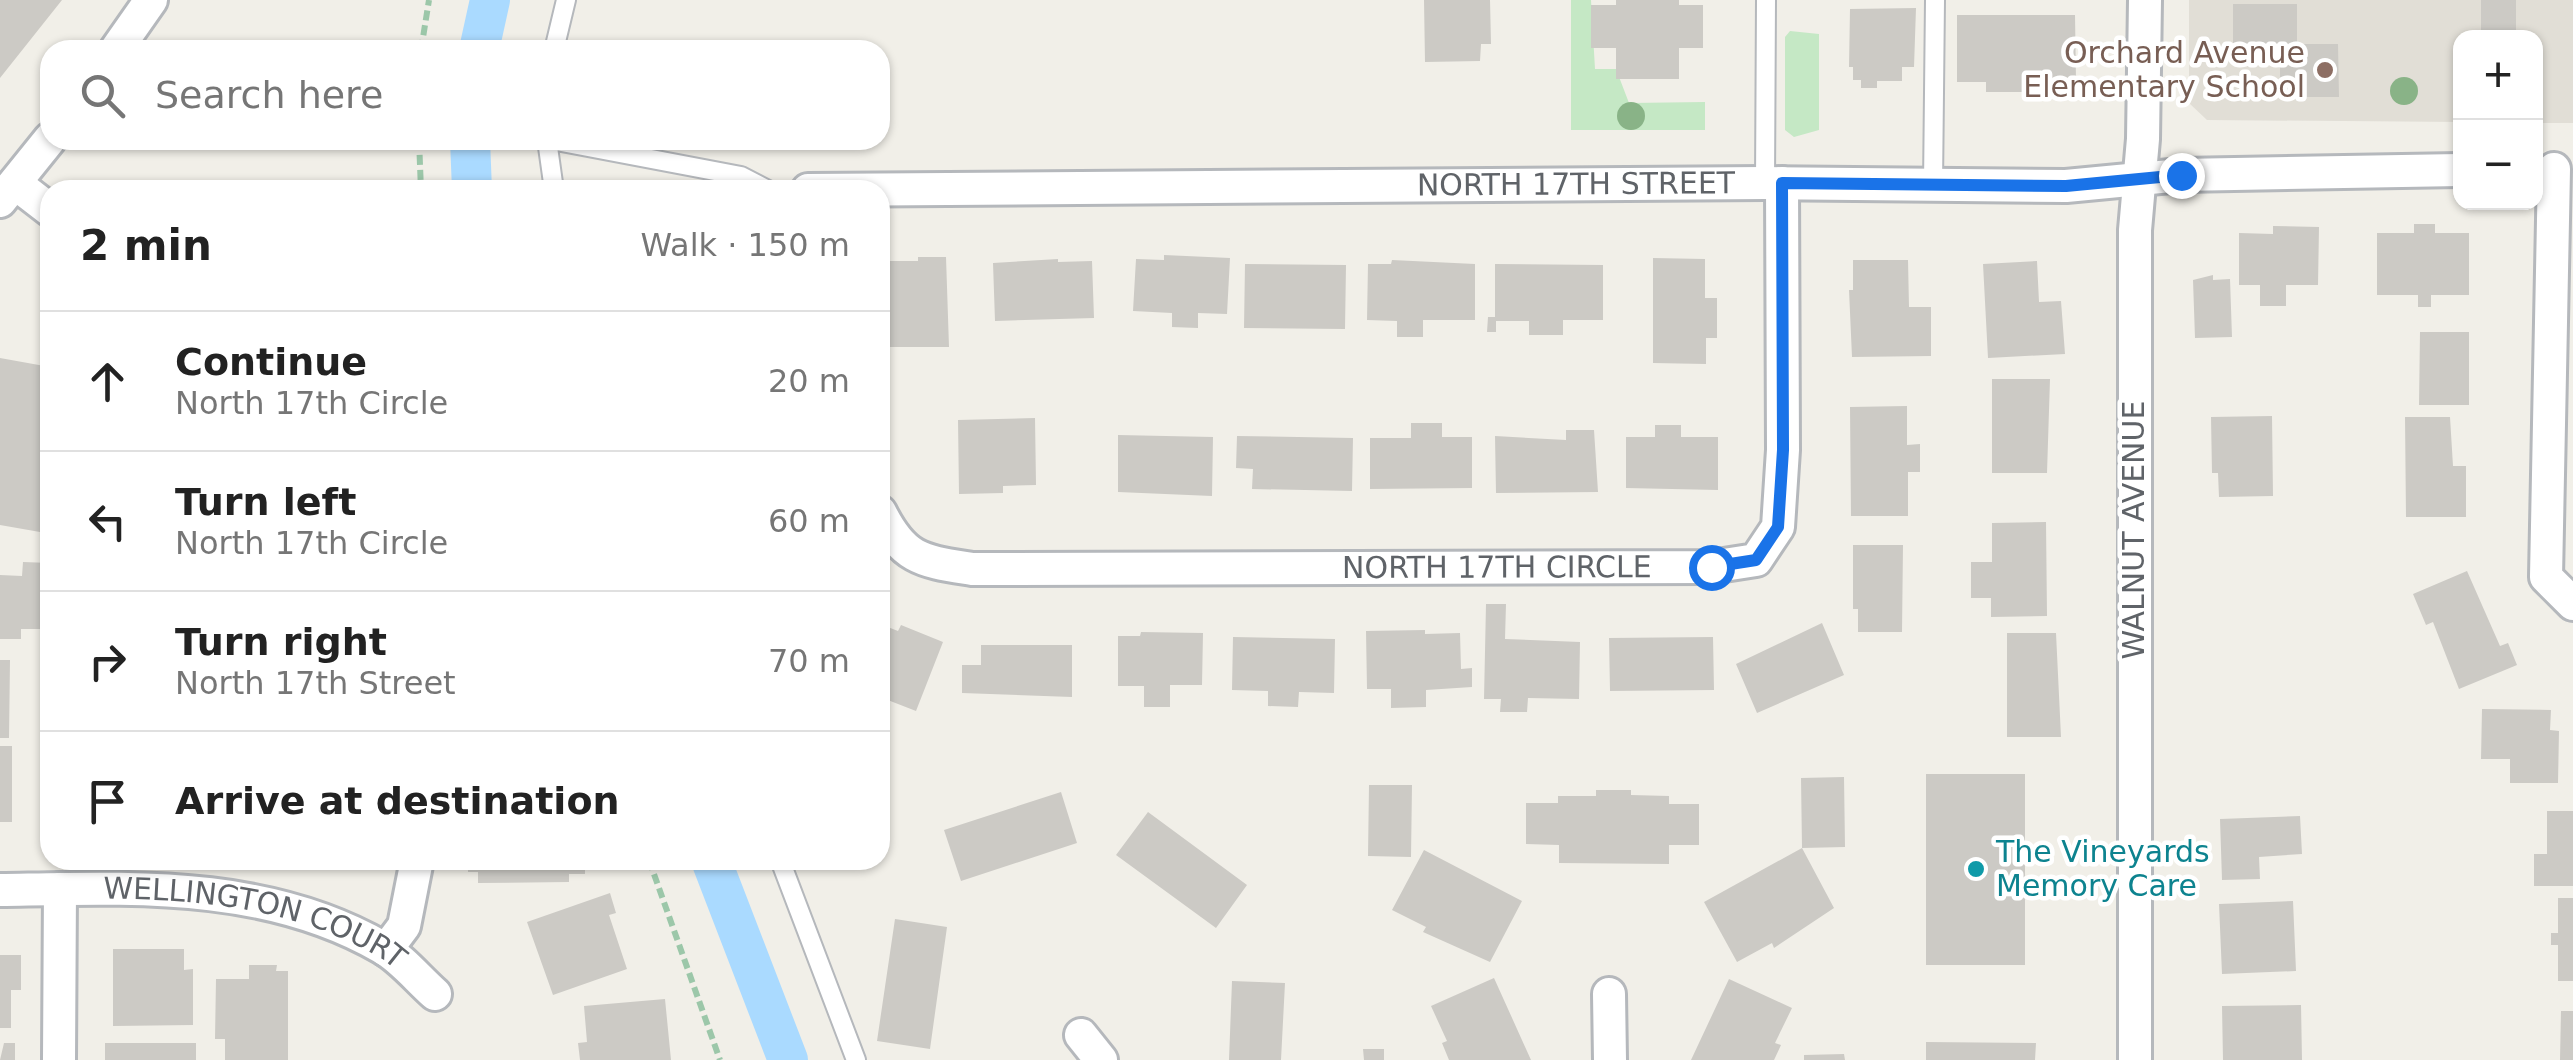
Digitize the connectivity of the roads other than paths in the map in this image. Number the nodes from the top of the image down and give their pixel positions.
1 (150, 0) edge
2 (566, 0) edge
3 (1766, 0) edge
4 (1934, 0) edge
5 (2144, 0) edge
6 (123, 40) edge
7 (556, 40) edge
8 (41, 150) edge
9 (550, 150) edge
10 (602, 150) edge
11 (2554, 169) edge
12 (2453, 170) edge
13 (553, 180) edge
14 (748, 180) edge
15 (2137, 182) junction
16 (1774, 183) junction
17 (1933, 185) junction
18 (890, 189) edge
19 (8, 192) edge
20 (40, 206) edge
21 (890, 532) edge
22 (2573, 604) edge
23 (415, 870) edge
24 (784, 870) edge
25 (81, 879) edge
26 (0, 890) edge
27 (386, 950) junction
28 (435, 994) dead end
29 (1609, 994) dead end
30 (59, 1060) edge
31 (856, 1060) edge
32 (1610, 1060) edge
33 (2135, 1060) edge

1 - 6 street
2 - 7 lane
3 - 16 lane
4 - 17 lane
5 - 15 street, WALNUT AVENUE
8 - 19 street
9 - 13 lane
10 - 14 lane
11 - 22 street
12 - 15 street, NORTH 17TH STREET
15 - 17 street, NORTH 17TH STREET
15 - 33 street, WALNUT AVENUE
16 - 17 street, NORTH 17TH STREET
16 - 18 street, NORTH 17TH STREET
16 - 21 street, NORTH 17TH CIRCLE
19 - 20 street
23 - 27 street
24 - 31 lane
25 - 26 street, WELLINGTON COURT
25 - 27 street, WELLINGTON COURT
25 - 30 street
27 - 28 street, WELLINGTON COURT
29 - 32 street

